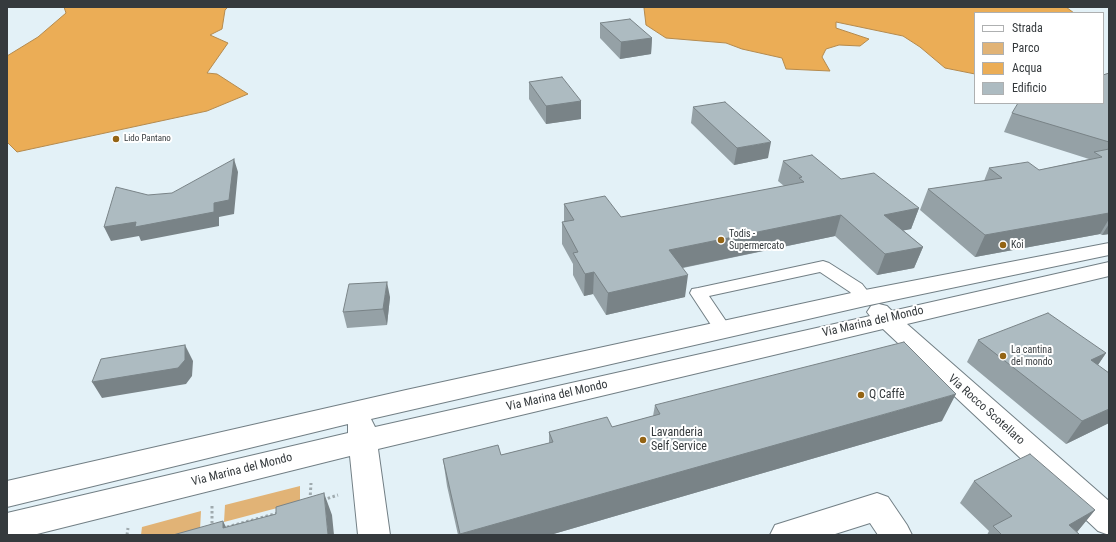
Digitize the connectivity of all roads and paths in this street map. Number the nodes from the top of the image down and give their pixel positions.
1 (1109, 250) edge
2 (1109, 269) edge
3 (865, 298) junction
4 (886, 319) junction
5 (723, 330) junction
6 (359, 410) junction
7 (363, 441) junction
8 (311, 483) dead end
9 (7, 494) edge
10 (338, 495) dead end
11 (212, 505) dead end
12 (280, 512) edge
13 (1109, 521) edge
14 (7, 527) edge
15 (128, 528) dead end
16 (127, 535) edge
17 (374, 535) edge
18 (786, 535) edge
19 (896, 535) edge

1 - 3 street
2 - 4 street, Via Marina del Mondo
3 - 4 street, Via Rocco Scotellaro
3 - 5 street
3 - 5 lane
4 - 7 street, Via Marina del Mondo
4 - 13 street, Via Rocco Scotellaro
5 - 6 street
6 - 7 street
6 - 9 street
7 - 14 street, Via Marina del Mondo
7 - 17 street
8 - 10 path
11 - 12 path
15 - 16 path
18 - 19 street

